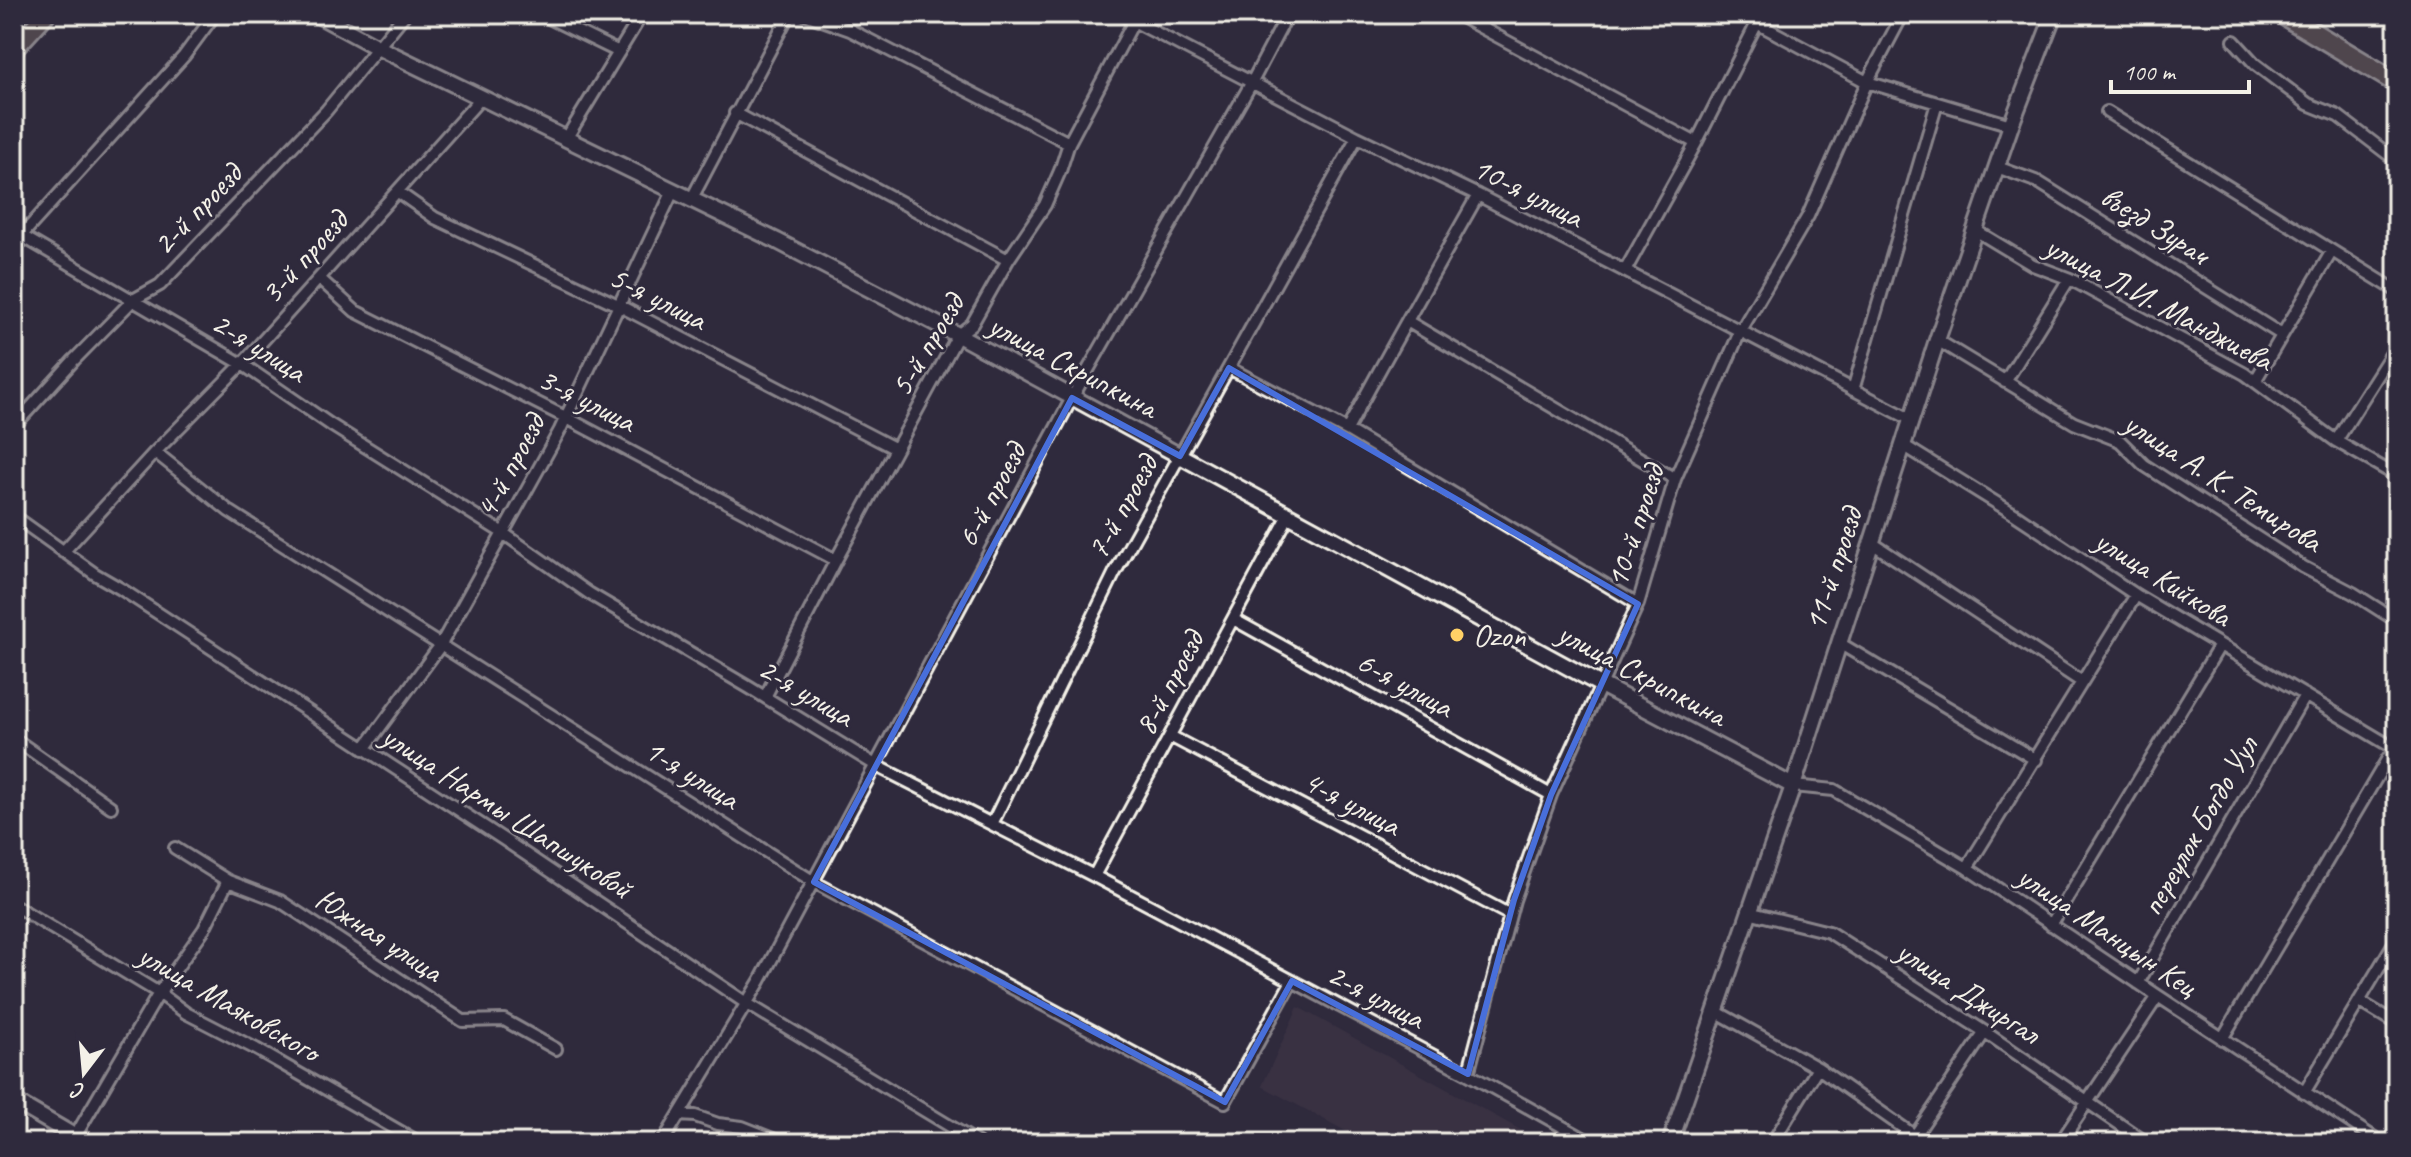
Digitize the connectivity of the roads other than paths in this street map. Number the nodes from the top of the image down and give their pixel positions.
1 (46, 14) edge
2 (215, 14) edge
3 (316, 14) edge
4 (405, 14) edge
5 (541, 14) edge
6 (642, 14) edge
7 (789, 14) edge
8 (805, 14) edge
9 (1120, 14) edge
10 (1288, 14) edge
11 (1456, 14) edge
12 (1740, 14) edge
13 (1903, 14) edge
14 (2054, 14) edge
15 (2282, 14) edge
16 (1134, 21) junction
17 (1757, 23) junction
18 (2234, 41) dead end
19 (377, 47) junction
20 (14, 49) edge
21 (619, 52) junction
22 (1252, 82) junction
23 (1867, 82) junction
24 (2397, 83) edge
25 (481, 98) junction
26 (1937, 103) junction
27 (2107, 112) dead end
28 (735, 113) junction
29 (2011, 125) junction
30 (1357, 137) junction
31 (566, 139) junction
32 (1069, 143) junction
33 (1696, 143) junction
34 (2397, 161) edge
35 (1997, 167) junction
36 (673, 191) junction
37 (398, 192) junction
38 (1478, 195) junction
39 (691, 200) junction
40 (1975, 230) junction
41 (22, 236) junction
42 (14, 244) edge
43 (2332, 251) junction
44 (1008, 260) junction
45 (1625, 271) junction
46 (320, 279) junction
47 (2069, 279) junction
48 (2397, 291) edge
49 (133, 300) junction
50 (618, 305) junction
51 (1407, 321) junction
52 (1740, 332) junction
53 (958, 335) junction
54 (2282, 335) junction
55 (1937, 340) junction
56 (2397, 345) edge
57 (242, 364) junction
58 (1229, 368) junction
59 (2255, 381) junction
60 (2005, 382) junction
61 (1853, 390) junction
62 (1072, 398) junction
63 (565, 417) junction
64 (1912, 420) junction
65 (14, 426) edge
66 (1347, 430) junction
67 (2336, 441) junction
68 (1903, 445) junction
69 (896, 449) junction
70 (155, 452) junction
71 (1180, 456) junction
72 (2397, 476) edge
73 (1675, 479) junction
74 (1289, 515) junction
75 (14, 516) edge
76 (503, 533) junction
77 (1872, 543) junction
78 (63, 552) junction
79 (836, 560) junction
80 (2136, 595) junction
81 (1638, 604) junction
82 (1233, 619) junction
83 (2397, 621) edge
84 (1839, 643) junction
85 (2220, 645) junction
86 (440, 646) junction
87 (2082, 682) junction
88 (1601, 685) junction
89 (2305, 695) junction
90 (765, 697) junction
91 (1170, 736) junction
92 (14, 741) edge
93 (364, 749) junction
94 (2396, 749) edge
95 (2036, 760) junction
96 (877, 766) junction
97 (1793, 786) junction
98 (1551, 795) junction
99 (111, 807) dead end
100 (992, 824) junction
101 (175, 848) dead end
102 (1967, 868) junction
103 (1094, 876) junction
104 (228, 881) junction
105 (814, 882) junction
106 (14, 905) edge
107 (1748, 912) junction
108 (1510, 915) junction
109 (2051, 925) junction
110 (2397, 938) edge
111 (1292, 981) junction
112 (2138, 983) junction
113 (159, 993) junction
114 (2158, 996) junction
115 (2359, 1001) junction
116 (746, 1003) junction
117 (1717, 1012) junction
118 (2397, 1024) edge
119 (1985, 1032) junction
120 (2222, 1039) junction
121 (556, 1049) dead end
122 (1818, 1068) junction
123 (1468, 1074) junction
124 (2304, 1093) junction
125 (14, 1101) edge
126 (2087, 1103) junction
127 (679, 1115) junction
128 (81, 1139) edge
129 (1912, 1140) edge
130 (420, 1143) edge
131 (662, 1143) edge
132 (783, 1143) edge
133 (978, 1143) edge
134 (1592, 1143) edge
135 (1670, 1143) edge
136 (1772, 1143) edge
137 (2060, 1143) edge
138 (2147, 1143) edge
139 (2382, 1143) edge

1 - 20 main road
2 - 41 street
3 - 19 street, улица Скрипкина
4 - 19 street, 2-й проезд
5 - 21 street
6 - 21 street
7 - 28 street
8 - 32 street
9 - 16 street, 10-я улица
10 - 22 street, 6-й проезд
11 - 33 street
12 - 17 street
13 - 23 street, 10-й проезд
14 - 29 street, 11-й проезд
15 - 24 highway
16 - 22 street, 10-я улица
16 - 32 street, 5-й проезд
17 - 23 street
17 - 33 street
18 - 34 street
19 - 25 street, улица Скрипкина
19 - 49 street, 2-й проезд
21 - 31 street
22 - 30 street, 10-я улица
22 - 62 street, 6-й проезд
23 - 26 street
23 - 52 street, 10-й проезд
25 - 31 street, улица Скрипкина
25 - 37 street, 3-й проезд
26 - 29 street
26 - 61 street
27 - 43 street
28 - 39 street
28 - 44 street, улица Скрипкина
29 - 35 street, 11-й проезд
30 - 38 street, 10-я улица
30 - 58 street, 7-й проезд
31 - 36 street, улица Скрипкина
32 - 44 street, 5-й проезд
33 - 45 street
35 - 40 street, 11-й проезд
35 - 54 street, въезд Зурач
36 - 39 street, улица Скрипкина
36 - 50 street, 4-й проезд
37 - 46 street, 3-й проезд
37 - 50 street, 5-я улица
38 - 45 street, 10-я улица
38 - 51 street
39 - 53 street, улица Скрипкина
40 - 47 street, улица Л.И. Манджиева
40 - 55 street, 11-й проезд
41 - 42 street
41 - 49 street, 2-я улица
43 - 48 street
43 - 54 street
44 - 53 street, 5-й проезд
45 - 52 street, 10-я улица
46 - 57 street, 3-й проезд
46 - 63 street, 3-я улица
47 - 59 street, улица Л.И. Манджиева
47 - 60 street
49 - 57 street, 2-я улица
49 - 65 street, 2-й проезд
50 - 63 street, 4-й проезд
50 - 69 street, 5-я улица
51 - 66 street
51 - 73 street
52 - 61 street, 10-я улица
52 - 73 street, 10-й проезд
53 - 62 street, улица Скрипкина
53 - 69 street, 5-й проезд
54 - 59 street
55 - 60 street, улица А. К. Темирова
55 - 64 street, 11-й проезд
56 - 67 street
57 - 70 street, 3-й проезд
57 - 76 street, 2-я улица
58 - 66 street, улица Скрипкина
58 - 71 street, 7-й проезд
59 - 67 street, улица Л.И. Манджиева
60 - 83 street, улица А. К. Темирова
61 - 64 street, 10-я улица
62 - 71 street, улица Скрипкина
62 - 96 street, 6-й проезд
63 - 76 street, 4-й проезд
63 - 79 street, 3-я улица
64 - 68 street, 11-й проезд
66 - 81 street, улица Скрипкина
67 - 72 street, улица Л.И. Манджиева
68 - 77 street, 11-й проезд
68 - 80 street, улица Кийкова
69 - 79 street, 5-й проезд
70 - 78 street, 3-й проезд
70 - 86 street, 1-я улица
71 - 74 street, улица Скрипкина
71 - 100 street, 7-й проезд
73 - 81 street, 10-й проезд
74 - 82 street, 8-й проезд
74 - 88 street, улица Скрипкина
75 - 78 street, улица Нармы Шапшуковой
76 - 86 street, 4-й проезд
76 - 90 street, 2-я улица
77 - 84 street, 11-й проезд
77 - 87 street
78 - 93 street, улица Нармы Шапшуковой
79 - 90 street, 5-й проезд
80 - 85 street, улица Кийкова
80 - 87 street
81 - 88 street, 10-й проезд
82 - 91 street, 8-й проезд
82 - 98 street, 6-я улица
84 - 95 street
84 - 97 street, 11-й проезд
85 - 89 street, улица Кийкова
85 - 109 street
86 - 93 street, 4-й проезд
86 - 105 street, 1-я улица
87 - 95 street
88 - 97 street, улица Скрипкина
88 - 98 street, 10-й проезд
89 - 94 street, улица Кийкова
89 - 112 street, переулок Богдо Уул
90 - 96 street, 2-я улица
91 - 103 street, 8-й проезд
91 - 108 street, 4-я улица
92 - 99 street
93 - 116 street, улица Нармы Шапшуковой
94 - 120 street
95 - 102 street
96 - 100 street, 2-я улица
96 - 105 street, 6-й проезд
97 - 102 street, улица Манцын Кец
97 - 107 street, 11-й проезд
98 - 108 street, 10-й проезд
100 - 103 street, 2-я улица
101 - 104 street, Южная улица
102 - 109 street, улица Манцын Кец
103 - 111 street, 2-я улица
104 - 113 street
104 - 121 street, Южная улица
105 - 111 street, 1-я улица
105 - 116 street, 6-й проезд
106 - 113 street, улица Маяковского
107 - 117 street, 11-й проезд
107 - 119 street, улица Джиргал
108 - 123 street, 10-й проезд
109 - 112 street, улица Манцын Кец
110 - 115 street
111 - 123 street, 2-я улица
112 - 114 street, улица Манцын Кец
113 - 128 street
113 - 130 street, улица Маяковского
114 - 120 street, улица Манцын Кец
114 - 126 street
115 - 118 street
115 - 124 street
116 - 127 street, 6-й проезд
116 - 133 street, улица Нармы Шапшуковой
117 - 122 street
117 - 135 street, 11-й проезд
119 - 126 street, улица Джиргал
119 - 129 street
120 - 124 street, улица Манцын Кец
122 - 129 street
122 - 136 street
123 - 134 street, 2-я улица
124 - 139 street, улица Манцын Кец
125 - 128 street
126 - 137 street
126 - 138 street, улица Джиргал
127 - 131 street, 6-й проезд
127 - 132 street

